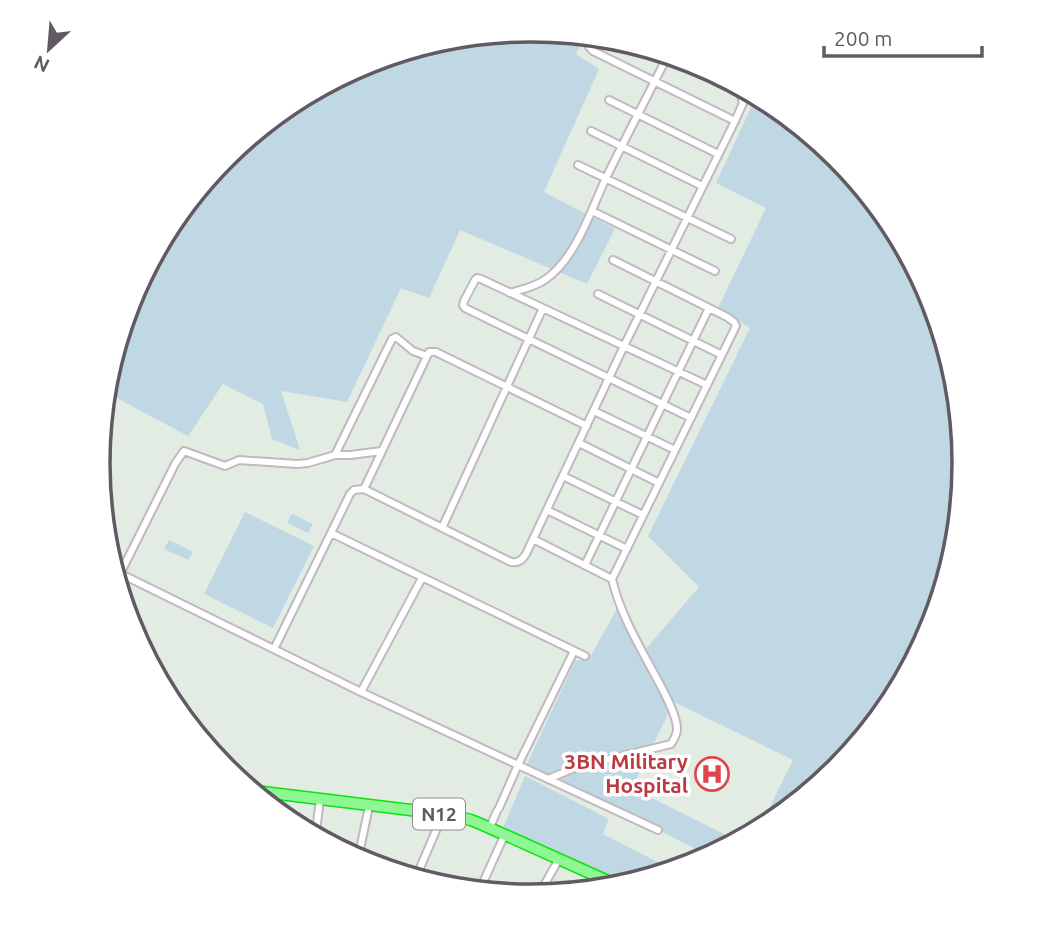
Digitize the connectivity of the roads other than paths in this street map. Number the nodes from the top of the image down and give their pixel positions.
1 (589, 46) edge
2 (664, 63) edge
3 (655, 81) junction
4 (742, 98) edge
5 (609, 100) dead end
6 (638, 114) junction
7 (735, 121) junction
8 (591, 131) dead end
9 (622, 146) junction
10 (718, 154) junction
11 (578, 164) dead end
12 (606, 178) junction
13 (702, 186) junction
14 (592, 211) junction
15 (687, 217) junction
16 (731, 239) dead end
17 (671, 249) junction
18 (613, 260) dead end
19 (715, 271) dead end
20 (655, 282) junction
21 (510, 292) junction
22 (598, 294) dead end
23 (543, 308) junction
24 (709, 308) junction
25 (640, 314) junction
26 (528, 339) junction
27 (693, 340) junction
28 (624, 346) junction
29 (722, 355) junction
30 (427, 356) junction
31 (678, 372) junction
32 (609, 379) junction
33 (707, 386) junction
34 (506, 387) junction
35 (662, 404) junction
36 (594, 411) junction
37 (691, 418) junction
38 (587, 426) junction
39 (647, 436) junction
40 (579, 443) junction
41 (675, 450) junction
42 (382, 451) junction
43 (335, 455) junction
44 (631, 469) junction
45 (563, 476) junction
46 (659, 483) junction
47 (363, 489) junction
48 (615, 502) junction
49 (547, 510) junction
50 (643, 515) junction
51 (442, 528) junction
52 (331, 533) junction
53 (599, 535) junction
54 (533, 539) junction
55 (627, 549) junction
56 (585, 565) junction
57 (122, 566) edge
58 (125, 576) edge
59 (422, 578) junction
60 (612, 579) junction
61 (274, 649) junction
62 (574, 651) junction
63 (585, 656) dead end
64 (362, 692) junction
65 (518, 765) junction
66 (548, 779) junction
67 (270, 795) edge
68 (320, 800) junction
69 (369, 806) junction
70 (443, 814) junction
71 (317, 827) edge
72 (490, 827) junction
73 (658, 830) dead end
74 (505, 834) junction
75 (360, 849) edge
76 (559, 859) junction
77 (419, 870) edge
78 (604, 878) edge
79 (483, 882) edge
80 (545, 885) edge

1 - 3 street
2 - 3 street
3 - 6 street
3 - 7 street
4 - 7 street
5 - 6 street
6 - 9 street
6 - 10 street
7 - 10 street
8 - 9 street
9 - 12 street
9 - 13 street
10 - 13 street
11 - 12 street
12 - 14 street
12 - 15 street
13 - 15 street
14 - 17 street
14 - 21 street
15 - 16 street
15 - 17 street
17 - 19 street
17 - 20 street
18 - 20 street
20 - 24 street
20 - 25 street
21 - 23 street
21 - 26 street
22 - 25 street
23 - 26 street
23 - 28 street
24 - 27 street
24 - 29 street
25 - 27 street
25 - 28 street
26 - 32 street
26 - 34 street
27 - 29 street
27 - 31 street
28 - 31 street
28 - 32 street
29 - 33 street
30 - 34 street
30 - 42 street
30 - 43 street
31 - 33 street
31 - 35 street
32 - 35 street
32 - 36 street
33 - 37 street
34 - 38 street
34 - 51 street
35 - 37 street
35 - 39 street
36 - 38 street
36 - 39 street
37 - 41 street
38 - 40 street
39 - 41 street
39 - 44 street
40 - 44 street
40 - 45 street
41 - 46 street
42 - 43 street
42 - 47 street
43 - 57 street
44 - 46 street
44 - 48 street
45 - 48 street
45 - 49 street
46 - 50 street
47 - 51 street
47 - 52 street
48 - 50 street
48 - 53 street
49 - 53 street
49 - 54 street
50 - 55 street
51 - 54 street
52 - 59 street
52 - 61 street
53 - 55 street
53 - 56 street
54 - 56 street
55 - 60 street
56 - 60 street
58 - 61 street
59 - 62 street
59 - 64 street
60 - 66 street
61 - 64 street
62 - 63 street
62 - 65 street
64 - 65 street
65 - 66 street
65 - 72 street
66 - 73 street
67 - 68 highway, N12
68 - 69 highway, N12
68 - 71 street
69 - 70 highway, N12
69 - 75 street
70 - 72 highway, N12
70 - 77 street
72 - 74 highway, N12
74 - 76 highway, N12
74 - 79 street
76 - 78 highway, N12
76 - 80 street

